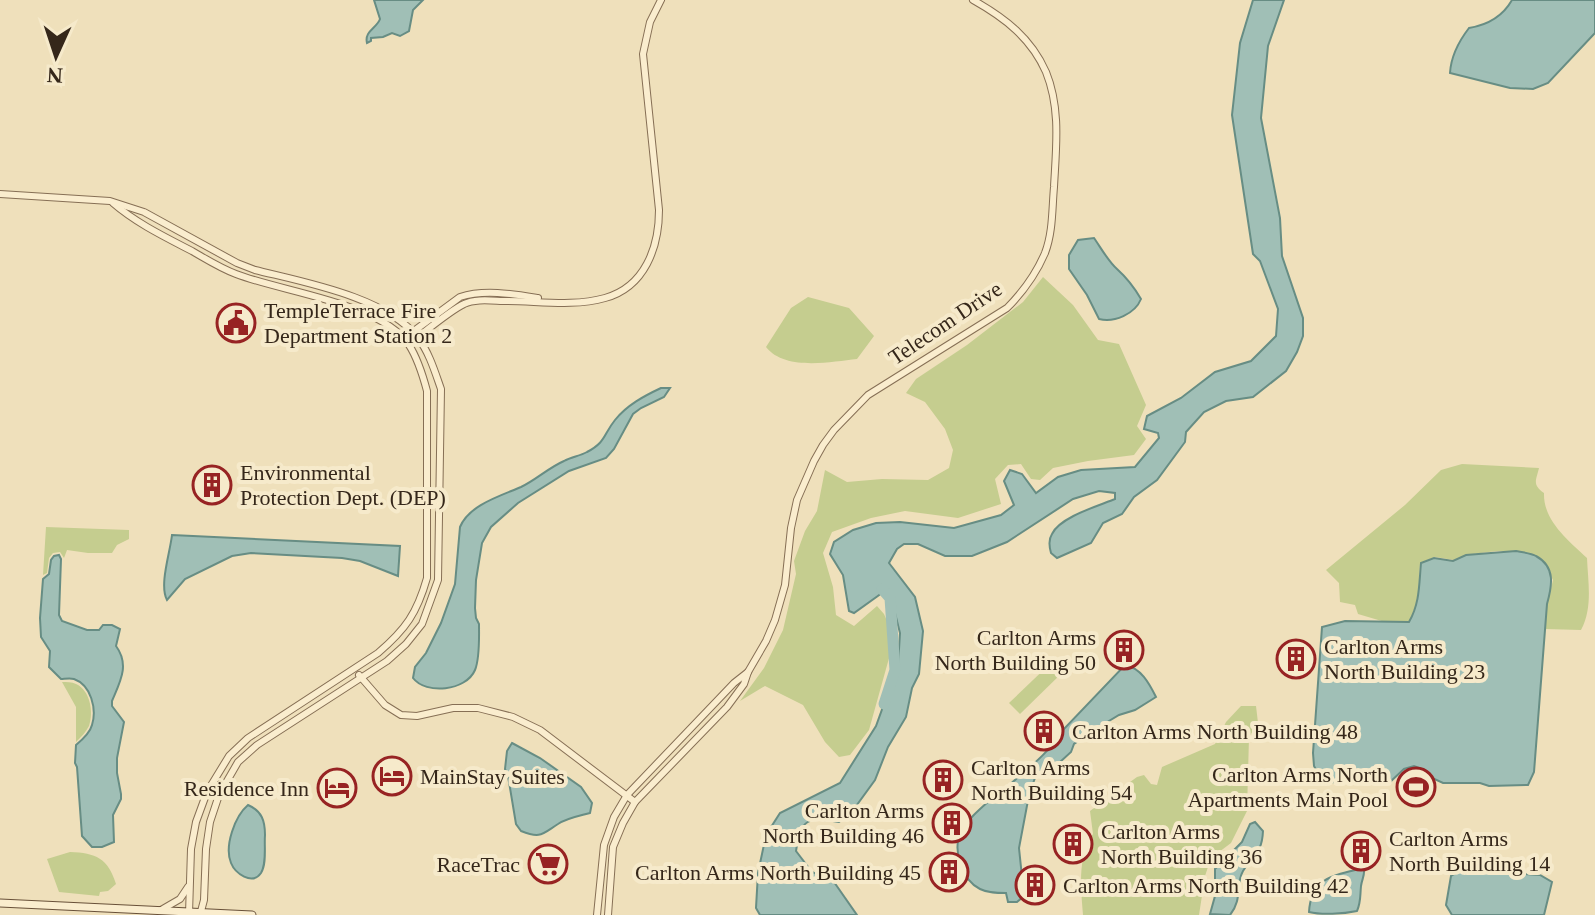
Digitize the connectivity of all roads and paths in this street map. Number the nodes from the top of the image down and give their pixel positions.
1 (661, 0) edge
2 (973, 0) edge
3 (0, 194) edge
4 (110, 201) junction
5 (415, 335) junction
6 (406, 341) junction
7 (355, 669) junction
8 (748, 672) junction
9 (360, 677) junction
10 (627, 795) junction
11 (635, 802) junction
12 (190, 883) junction
13 (0, 903) edge
14 (159, 911) junction
15 (189, 914) edge
16 (201, 914) edge
17 (608, 914) edge
18 (252, 915) edge
19 (597, 915) edge

1 - 5 street
2 - 8 street, Telecom Drive
3 - 4 street
4 - 5 street
4 - 6 street
5 - 6 street
5 - 9 street
6 - 7 street
7 - 9 street
7 - 12 street
8 - 10 street, Telecom Drive
8 - 11 street, Telecom Drive
9 - 10 street
9 - 16 street
10 - 11 street
10 - 19 street, Telecom Drive
11 - 17 street, Telecom Drive
12 - 14 street
12 - 15 street
13 - 14 main road
14 - 15 main road
15 - 16 main road
16 - 18 main road

